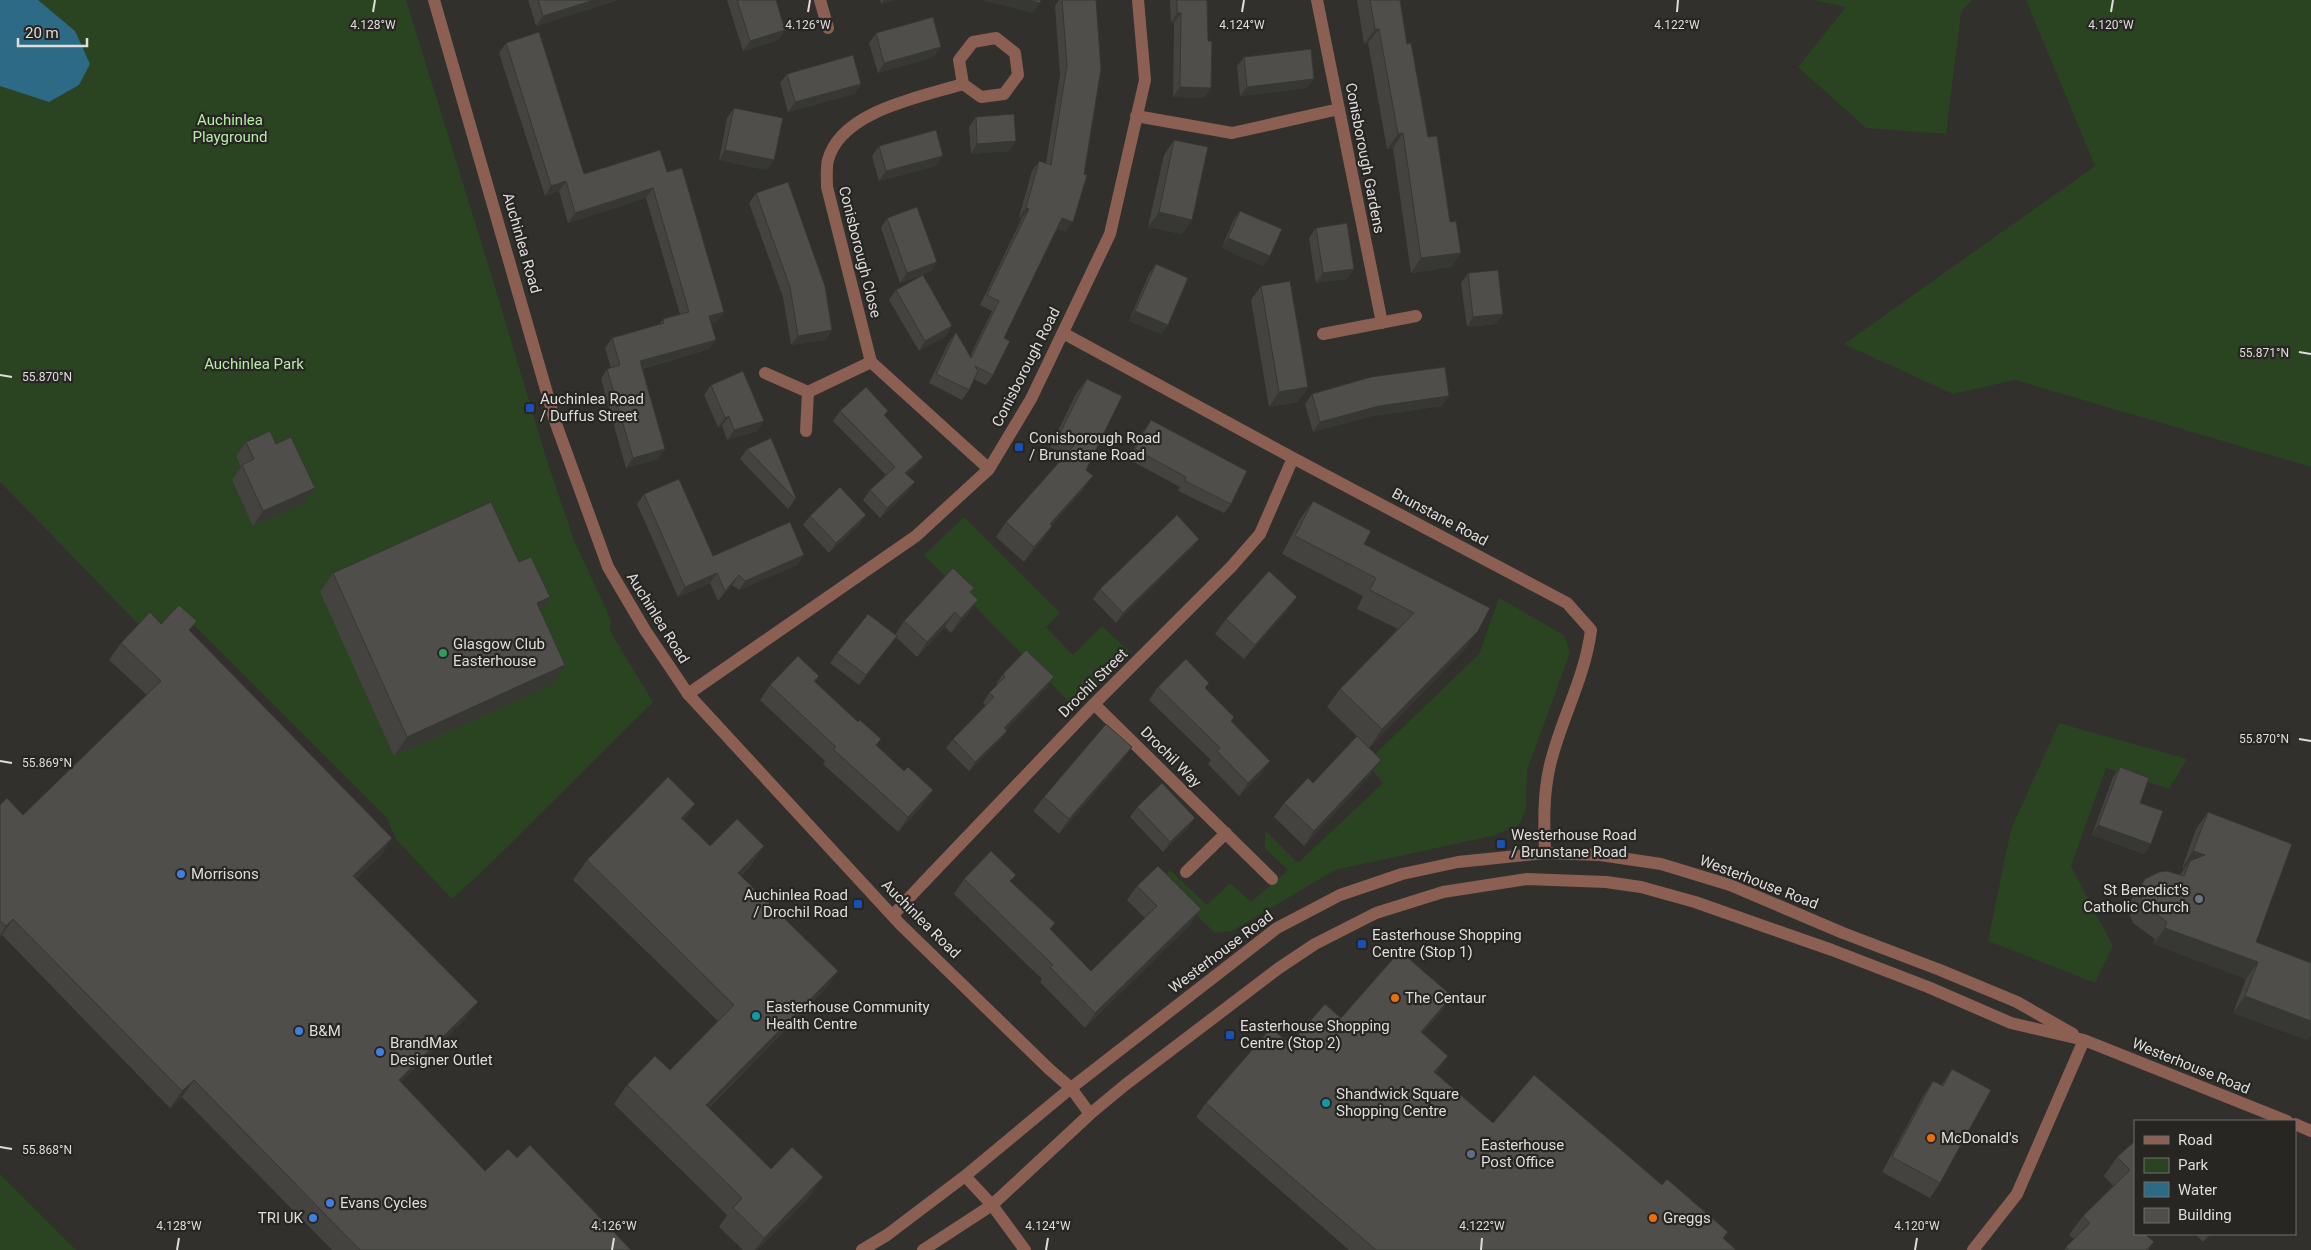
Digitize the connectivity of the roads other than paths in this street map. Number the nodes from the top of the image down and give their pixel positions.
1 (434, 0) edge
2 (820, 0) edge
3 (1138, 0) edge
4 (1317, 0) edge
5 (828, 28) dead end
6 (963, 84) junction
7 (1338, 109) junction
8 (1136, 116) junction
9 (1416, 316) dead end
10 (1382, 323) junction
11 (1063, 333) junction
12 (1323, 334) dead end
13 (871, 362) junction
14 (765, 373) dead end
15 (808, 392) junction
16 (806, 431) dead end
17 (1292, 458) junction
18 (989, 469) junction
19 (688, 694) junction
20 (1094, 704) junction
21 (1226, 833) junction
22 (1545, 853) junction
23 (1186, 872) dead end
24 (1272, 879) dead end
25 (893, 915) junction
26 (2084, 1040) junction
27 (1071, 1088) junction
28 (1090, 1114) junction
29 (2284, 1120) edge
30 (2296, 1124) edge
31 (2311, 1131) edge
32 (965, 1176) junction
33 (992, 1206) junction
34 (862, 1250) edge
35 (923, 1250) edge
36 (1025, 1250) edge
37 (1973, 1250) edge

1 - 19 street, Auchinlea Road
2 - 5 street
3 - 8 street, Conisborough Road
4 - 7 street, Conisborough Gardens
6 - 6 street
6 - 13 street, Conisborough Close
7 - 8 street
7 - 10 street, Conisborough Gardens
8 - 11 street, Conisborough Road
9 - 10 street
10 - 12 street
11 - 17 street, Brunstane Road
11 - 18 street, Conisborough Road
13 - 15 street
13 - 18 street
14 - 15 street
15 - 16 street
17 - 20 street, Drochil Street
17 - 22 street, Brunstane Road
18 - 19 street, Conisborough Road
19 - 25 street, Auchinlea Road
20 - 21 street, Drochil Way
20 - 25 street, Drochil Street
21 - 23 street
21 - 24 street, Drochil Way
22 - 26 street, Westerhouse Road
22 - 27 street, Westerhouse Road
25 - 27 street, Auchinlea Road
26 - 28 street, Westerhouse Road
26 - 29 street, Westerhouse Road
26 - 37 street
27 - 28 street, Auchinlea Road
27 - 32 street, Westerhouse Road
28 - 33 street, Westerhouse Road
30 - 31 street
32 - 33 street
32 - 34 street, Westerhouse Road
33 - 35 street, Westerhouse Road
33 - 36 street

